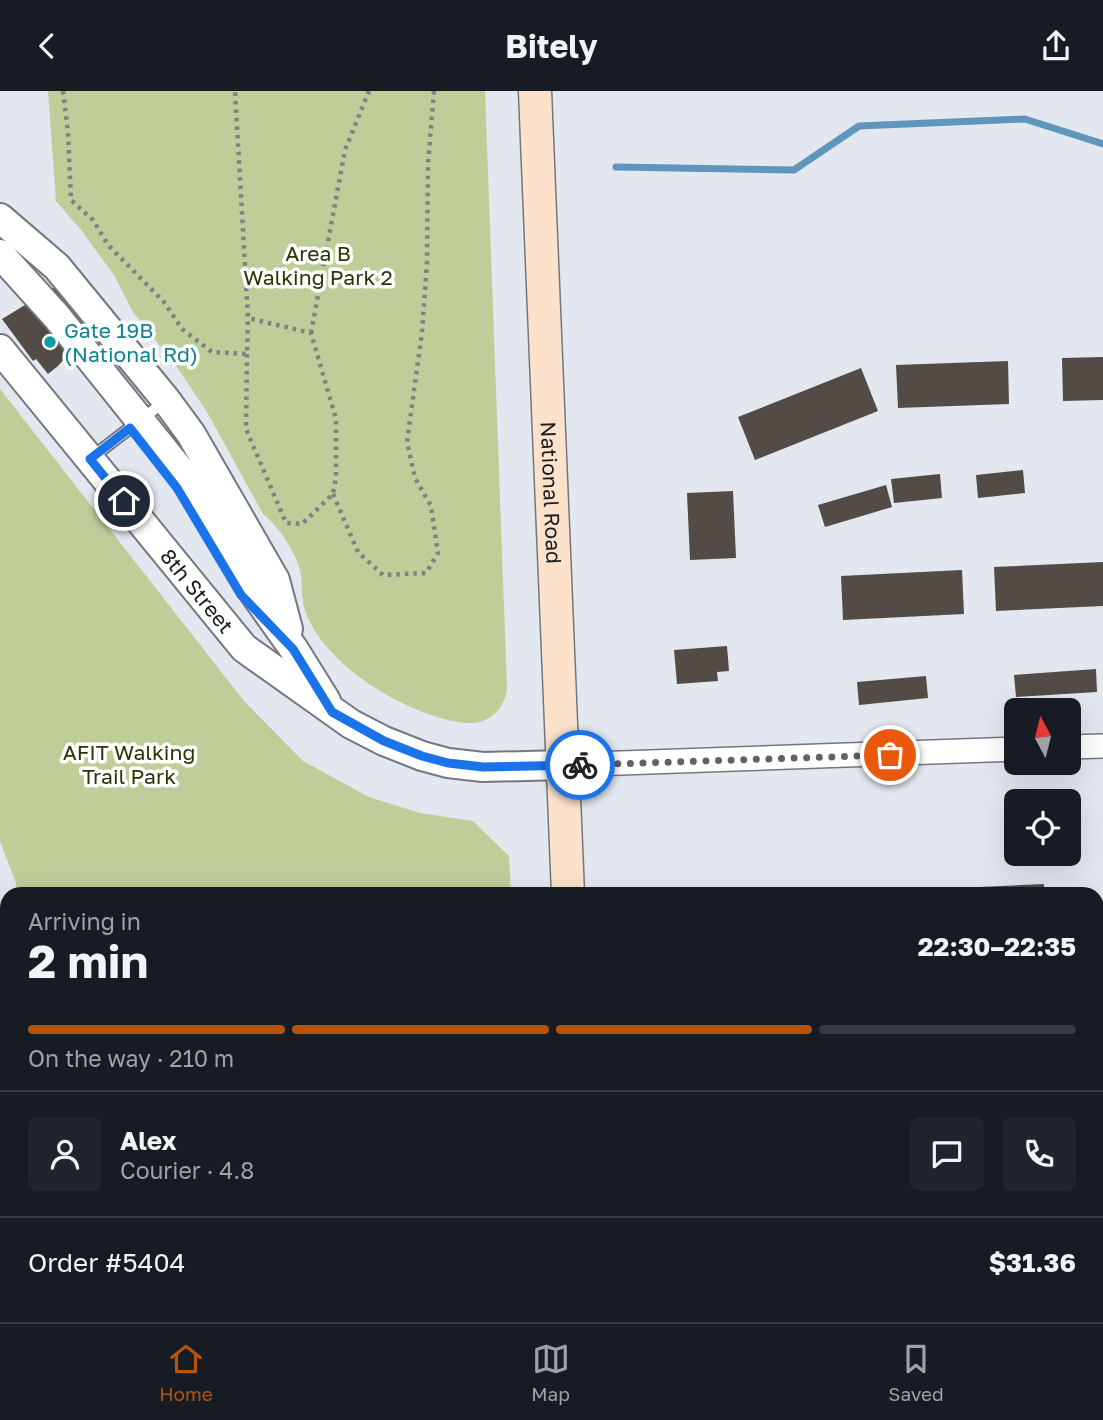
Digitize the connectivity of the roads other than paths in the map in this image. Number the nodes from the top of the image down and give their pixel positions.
1 (535, 91) edge
2 (0, 218) edge
3 (0, 233) edge
4 (0, 254) edge
5 (0, 273) edge
6 (0, 349) edge
7 (147, 415) junction
8 (90, 459) junction
9 (293, 649) junction
10 (332, 712) junction
11 (1103, 746) edge
12 (1082, 747) edge
13 (1004, 749) edge
14 (564, 765) junction
15 (568, 887) edge

1 - 14 main road, National Road
2 - 7 street
3 - 7 street
4 - 7 street
5 - 7 street
6 - 8 street, 8th Street
7 - 8 lane
7 - 9 street
7 - 9 street
8 - 10 street, 8th Street
9 - 10 street, 8th Street
10 - 14 street, 8th Street
11 - 12 street
13 - 14 street
14 - 15 main road, National Road

